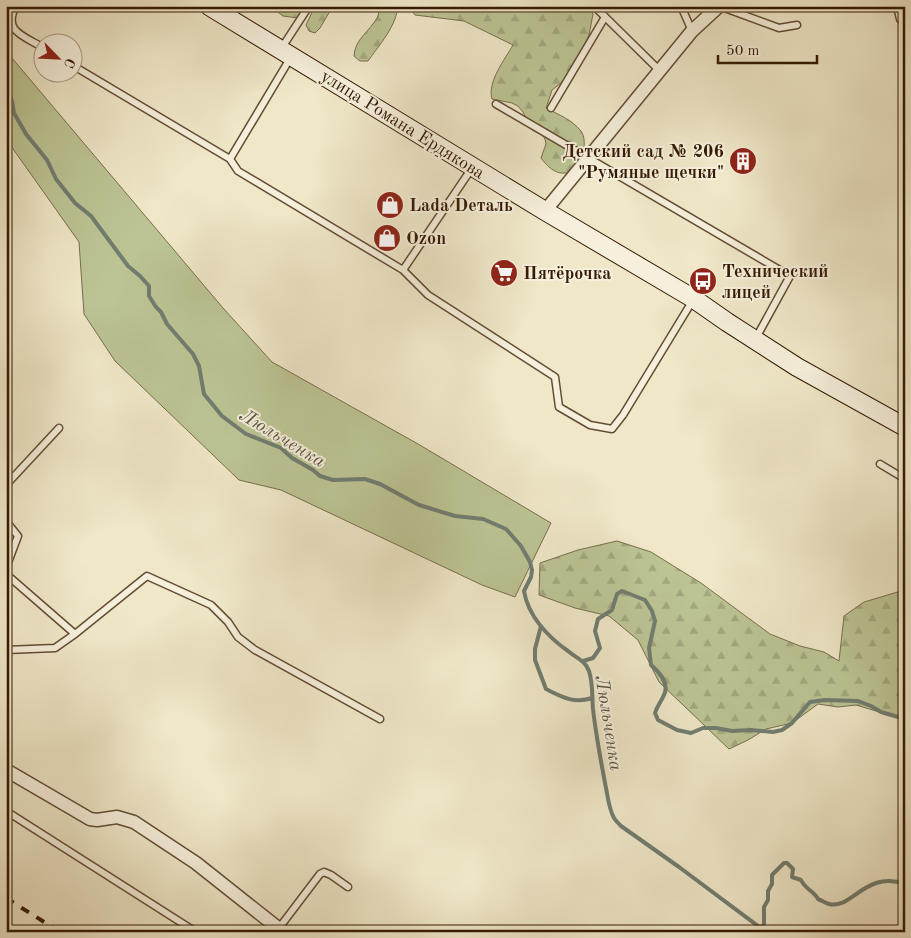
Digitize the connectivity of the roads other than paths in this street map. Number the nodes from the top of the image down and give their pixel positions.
1 (16, 6) edge
2 (210, 6) edge
3 (309, 6) edge
4 (594, 6) edge
5 (681, 6) edge
6 (897, 6) edge
7 (718, 7) edge
8 (605, 17) junction
9 (905, 22) edge
10 (797, 25) dead end
11 (692, 31) junction
12 (32, 41) edge
13 (287, 52) junction
14 (82, 71) edge
15 (660, 71) junction
16 (496, 104) dead end
17 (551, 108) dead end
18 (588, 158) junction
19 (230, 159) junction
20 (473, 167) junction
21 (545, 211) junction
22 (403, 270) junction
23 (694, 299) junction
24 (755, 339) junction
25 (905, 427) edge
26 (59, 428) dead end
27 (880, 464) dead end
28 (905, 479) edge
29 (6, 485) edge
30 (6, 521) edge
31 (6, 568) edge
32 (6, 574) edge
33 (75, 634) junction
34 (6, 650) edge
35 (380, 719) dead end
36 (6, 770) edge
37 (8, 812) edge
38 (348, 887) dead end
39 (281, 930) edge
40 (196, 932) edge

1 - 12 lane
2 - 13 street, улица Романа Ердякова
3 - 13 lane
4 - 8 lane
5 - 11 lane
6 - 9 lane
7 - 10 lane
7 - 11 street
8 - 15 lane
8 - 17 lane
11 - 15 street
13 - 19 lane
13 - 20 street, улица Романа Ердякова
14 - 19 lane
15 - 18 street
16 - 18 lane
18 - 21 street
18 - 24 lane
19 - 22 lane
20 - 21 street, улица Романа Ердякова
20 - 22 lane
21 - 23 street, улица Романа Ердякова
22 - 23 lane
23 - 24 street, улица Романа Ердякова
24 - 25 street, улица Романа Ердякова
26 - 29 lane
27 - 28 lane
30 - 31 lane
32 - 33 lane
33 - 34 lane
33 - 35 lane
36 - 39 street
37 - 40 lane
38 - 39 lane

